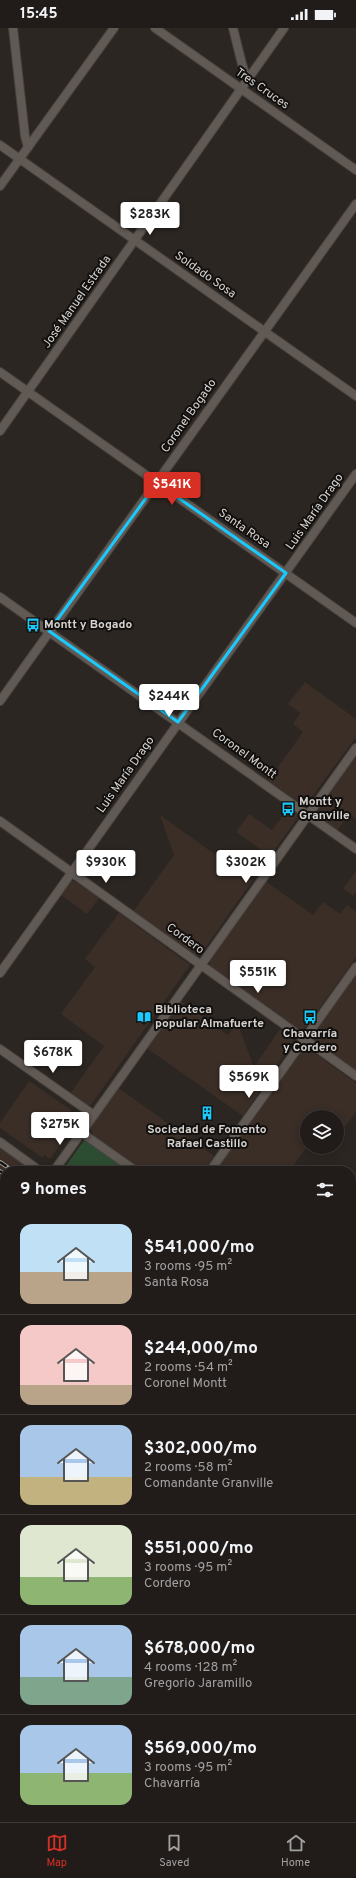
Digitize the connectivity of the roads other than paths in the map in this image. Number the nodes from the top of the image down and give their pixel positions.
1 (13, 28) edge
2 (114, 28) edge
3 (155, 28) edge
4 (233, 28) edge
5 (284, 28) edge
6 (247, 80) junction
7 (241, 89) junction
8 (0, 145) edge
9 (28, 147) junction
10 (19, 159) junction
11 (356, 170) edge
12 (0, 186) edge
13 (356, 204) edge
14 (135, 240) junction
15 (264, 332) junction
16 (0, 372) edge
17 (28, 392) junction
18 (356, 396) edge
19 (0, 431) edge
20 (356, 474) edge
21 (157, 483) junction
22 (286, 573) junction
23 (0, 597) edge
24 (356, 623) edge
25 (49, 632) junction
26 (0, 701) edge
27 (178, 722) junction
28 (356, 748) edge
29 (308, 815) junction
30 (0, 821) edge
31 (356, 849) edge
32 (73, 872) junction
33 (200, 965) junction
34 (356, 968) edge
35 (0, 973) edge
36 (305, 1039) junction
37 (0, 1049) edge
38 (356, 1076) edge
39 (94, 1115) junction
40 (82, 1133) junction
41 (0, 1142) edge
42 (33, 1166) edge
43 (58, 1166) edge
44 (129, 1166) edge
45 (214, 1166) edge

1 - 9 street
2 - 9 street
3 - 7 street, Tres Cruces
4 - 6 street
5 - 6 street, José Manuel Estrada
6 - 7 street, José Manuel Estrada
7 - 11 street, Tres Cruces
7 - 14 street, José Manuel Estrada
8 - 10 street, Soldado Sosa
9 - 10 street
10 - 12 street
10 - 14 street, Soldado Sosa
13 - 15 street, Coronel Bogado
14 - 15 street, Soldado Sosa
14 - 17 street, José Manuel Estrada
15 - 18 street, Soldado Sosa
15 - 21 street, Coronel Bogado
16 - 17 street, Santa Rosa
17 - 19 street, José Manuel Estrada
17 - 21 street, Santa Rosa
20 - 22 street, Luis María Drago
21 - 22 street, Santa Rosa
21 - 25 street, Coronel Bogado
22 - 24 street, Santa Rosa
22 - 27 street, Luis María Drago
23 - 25 street, Coronel Montt
25 - 26 street, Coronel Bogado
25 - 27 street, Coronel Montt
27 - 29 street, Coronel Montt
27 - 32 street, Luis María Drago
28 - 29 street
29 - 31 street, Coronel Montt
29 - 33 street
30 - 32 street, Cordero
32 - 33 street, Cordero
32 - 35 street, Luis María Drago
33 - 36 street, Cordero
33 - 39 street
34 - 36 street
36 - 38 street, Cordero
36 - 45 street
37 - 39 street
39 - 40 street
40 - 43 street
40 - 44 street
41 - 42 street

